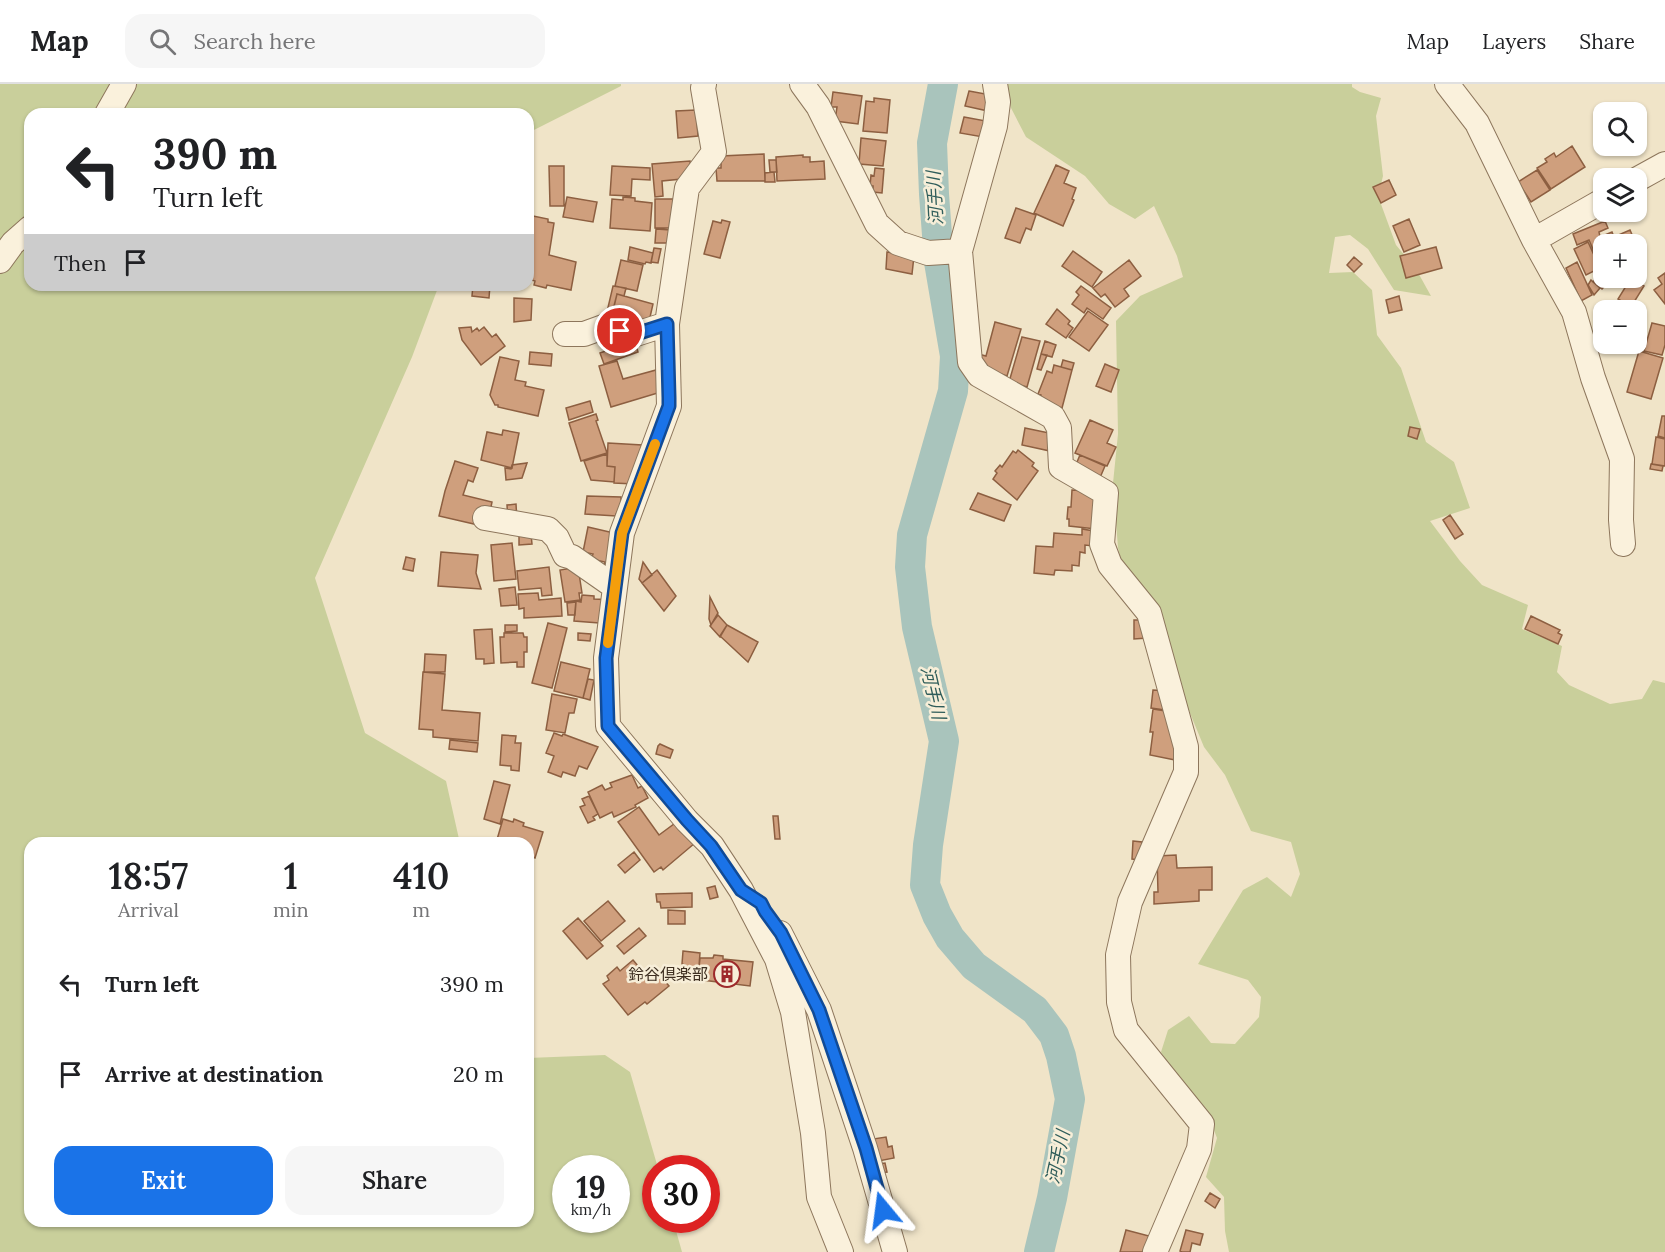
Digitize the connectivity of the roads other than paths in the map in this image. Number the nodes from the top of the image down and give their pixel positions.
1 (124, 84) edge
2 (704, 84) edge
3 (802, 84) edge
4 (995, 84) edge
5 (1447, 84) edge
6 (110, 108) edge
7 (1665, 164) edge
8 (1647, 174) edge
9 (1593, 206) edge
10 (24, 234) edge
11 (1534, 240) junction
12 (945, 252) junction
13 (0, 261) edge
14 (667, 324) junction
15 (565, 334) dead end
16 (485, 518) dead end
17 (1623, 544) dead end
18 (615, 587) junction
19 (741, 890) junction
20 (841, 1252) edge
21 (895, 1252) edge
22 (1155, 1252) edge

1 - 6 street
2 - 14 street
3 - 12 street
4 - 12 street
5 - 11 street
7 - 8 street
9 - 11 street
10 - 13 street
11 - 17 street
12 - 22 street
14 - 15 street
14 - 18 street
16 - 18 street
18 - 19 street
19 - 20 street
19 - 21 street

